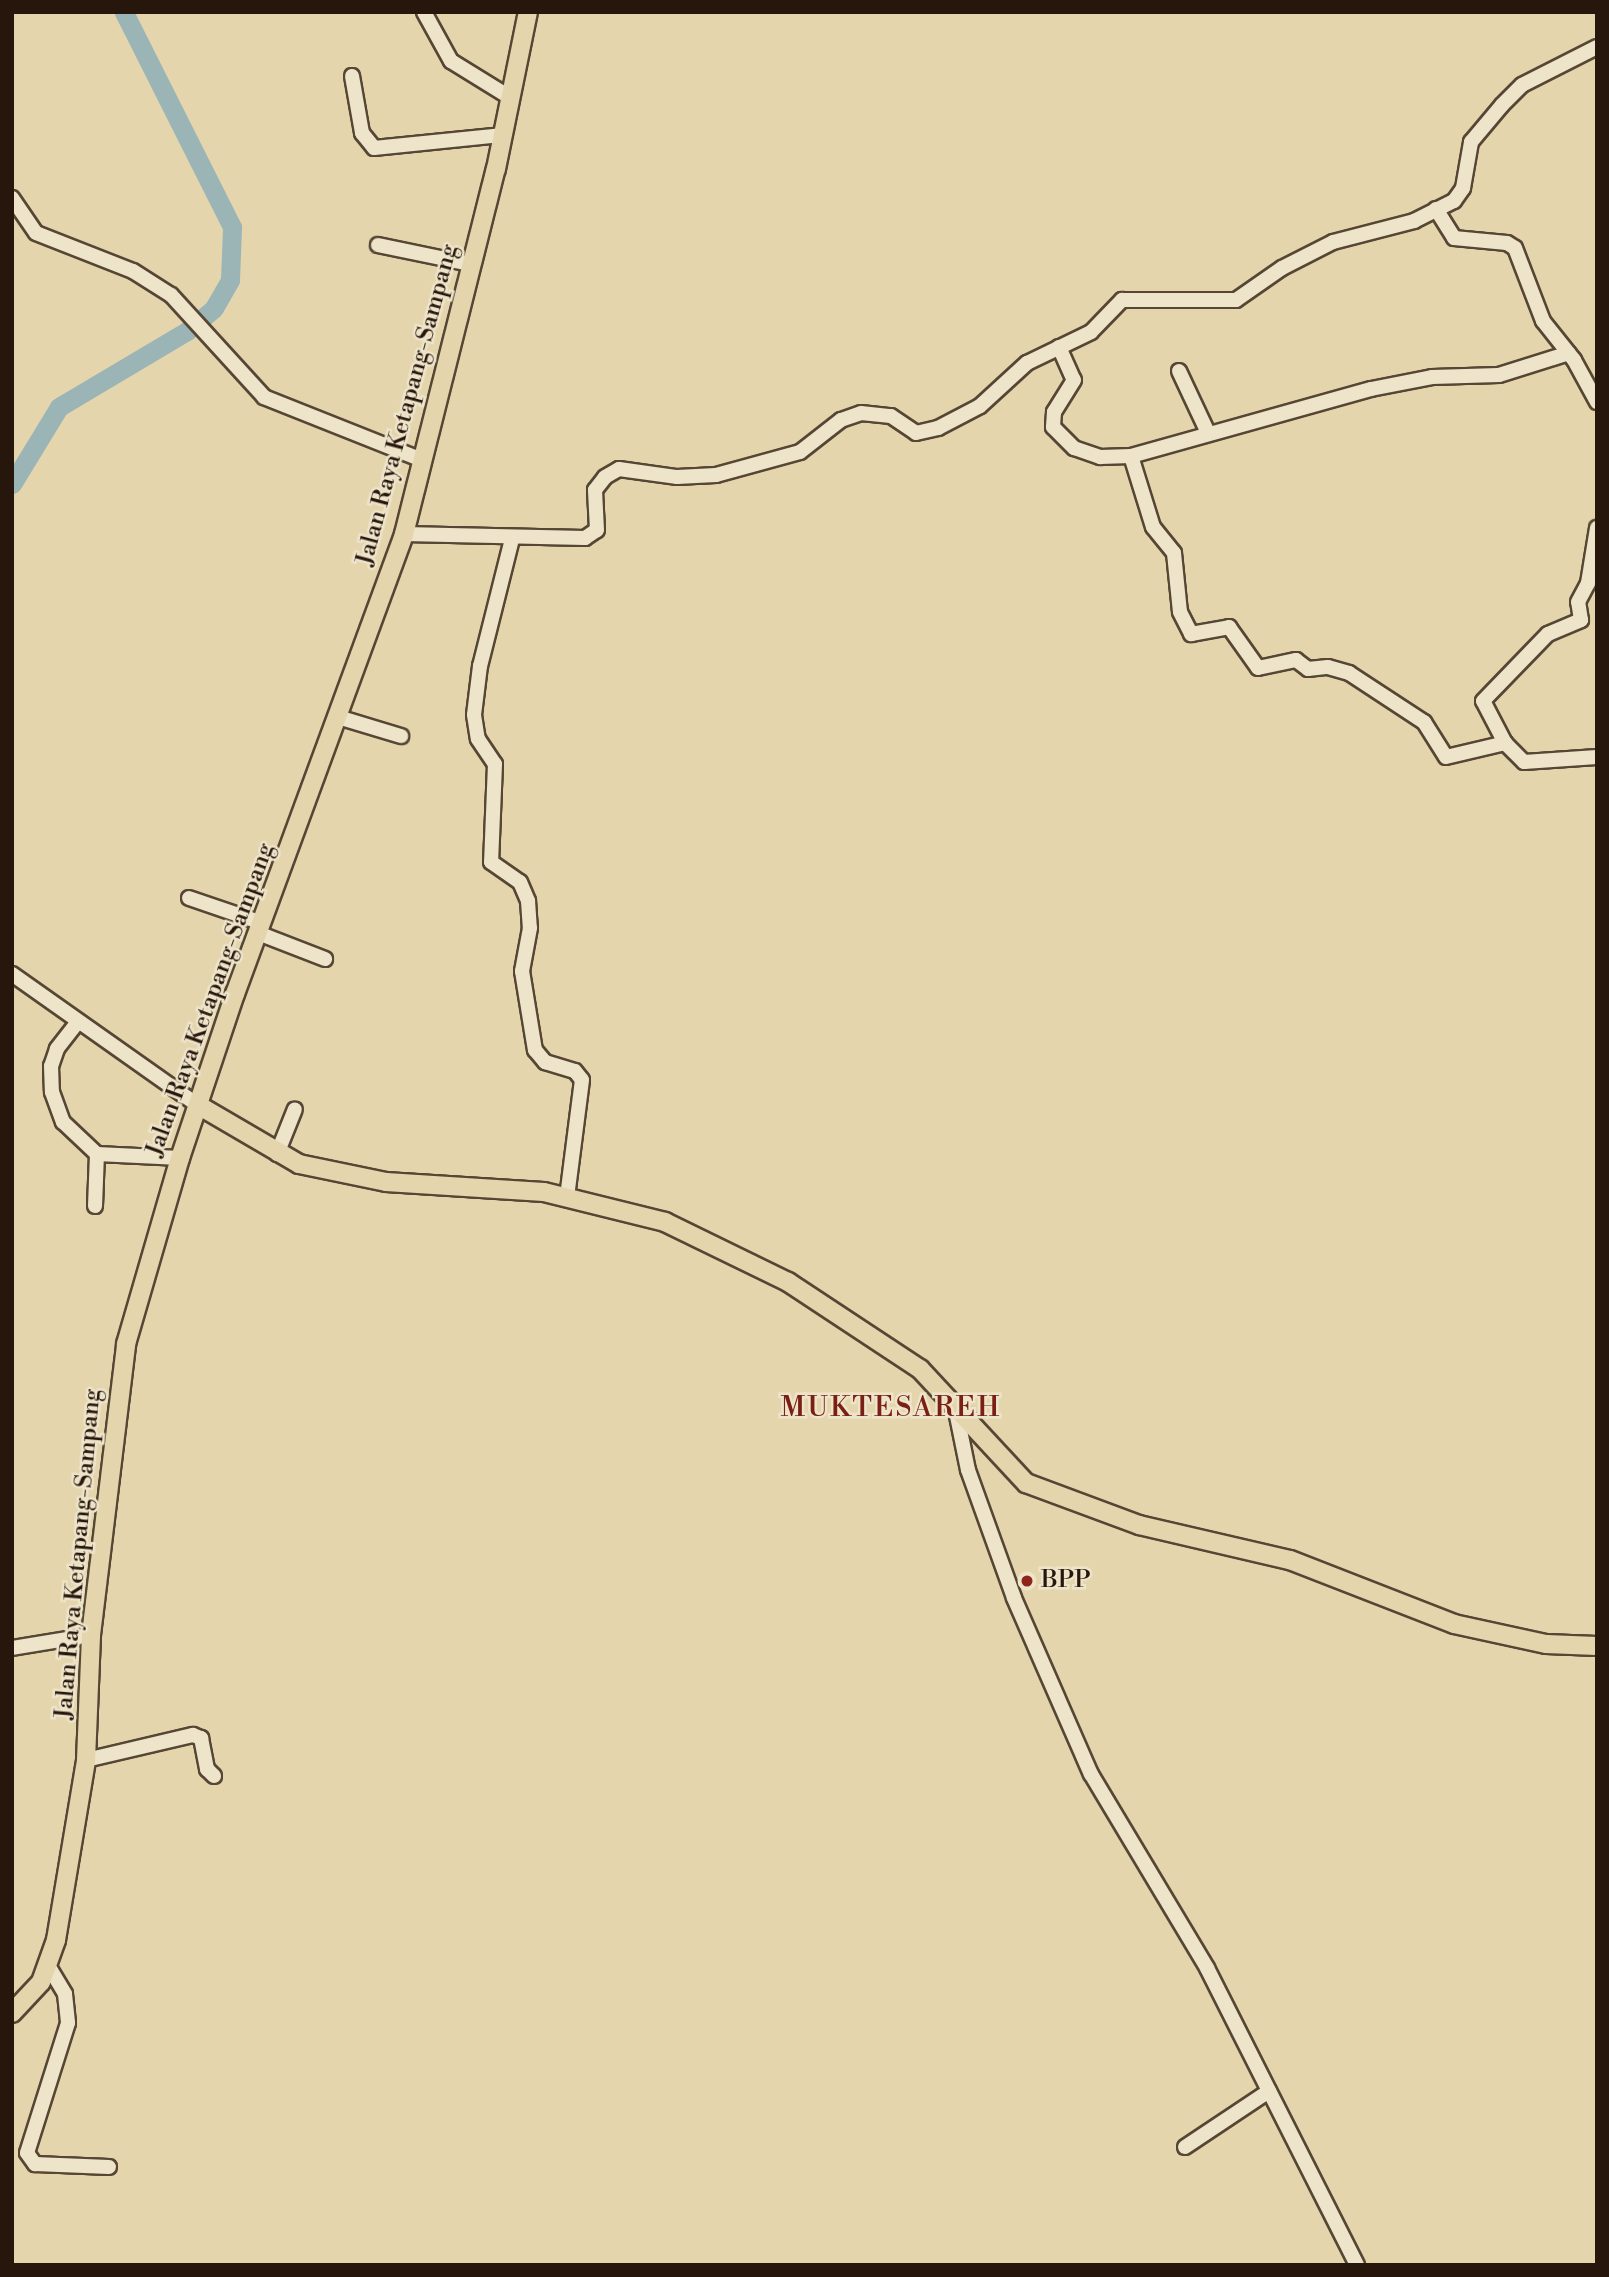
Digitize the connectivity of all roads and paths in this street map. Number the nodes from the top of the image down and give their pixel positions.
1 (424, 12) edge
2 (528, 12) edge
3 (1597, 47) edge
4 (352, 76) dead end
5 (511, 98) junction
6 (503, 135) junction
7 (12, 198) edge
8 (1436, 209) junction
9 (379, 245) dead end
10 (470, 264) junction
11 (1059, 347) junction
12 (1569, 353) junction
13 (1180, 371) dead end
14 (1597, 402) edge
15 (1208, 433) junction
16 (1131, 456) junction
17 (420, 459) junction
18 (1597, 528) edge
19 (404, 534) junction
20 (512, 539) junction
21 (338, 717) junction
22 (401, 736) dead end
23 (1505, 743) junction
24 (1597, 757) edge
25 (188, 898) dead end
26 (260, 928) junction
27 (325, 959) dead end
28 (12, 974) edge
29 (77, 1023) junction
30 (198, 1105) junction
31 (295, 1109) dead end
32 (97, 1154) junction
33 (277, 1154) junction
34 (180, 1158) junction
35 (567, 1197) junction
36 (95, 1206) dead end
37 (956, 1411) junction
38 (91, 1635) junction
39 (1597, 1646) edge
40 (12, 1648) edge
41 (86, 1760) junction
42 (214, 1776) dead end
43 (49, 1967) junction
44 (12, 2013) edge
45 (1269, 2091) junction
46 (1185, 2147) dead end
47 (109, 2167) dead end
48 (1357, 2265) edge

1 - 5 street
2 - 5 main road, Jalan Raya Ketapang-Sampang
3 - 8 street
4 - 6 street
5 - 6 main road, Jalan Raya Ketapang-Sampang
6 - 10 main road, Jalan Raya Ketapang-Sampang
7 - 17 street
8 - 11 street
8 - 12 street
9 - 10 street
10 - 17 main road, Jalan Raya Ketapang-Sampang
11 - 16 street
11 - 20 street
12 - 14 street
12 - 15 street
13 - 15 street
15 - 16 street
16 - 23 street
17 - 19 main road, Jalan Raya Ketapang-Sampang
18 - 23 street
19 - 20 street
19 - 21 main road, Jalan Raya Ketapang-Sampang
20 - 35 street
21 - 22 street
21 - 26 main road, Jalan Raya Ketapang-Sampang
23 - 24 street
25 - 26 street
26 - 27 street
26 - 30 main road, Jalan Raya Ketapang-Sampang
28 - 29 street
29 - 30 street
29 - 32 street
30 - 33 main road
30 - 34 main road, Jalan Raya Ketapang-Sampang
31 - 33 street
32 - 34 street
32 - 36 street
33 - 35 main road
34 - 38 main road, Jalan Raya Ketapang-Sampang
35 - 37 main road
37 - 39 main road
37 - 45 street
38 - 40 street
38 - 41 main road, Jalan Raya Ketapang-Sampang
41 - 42 street
41 - 43 main road, Jalan Raya Ketapang-Sampang
43 - 44 main road, Jalan Raya Ketapang-Sampang
43 - 47 street
45 - 46 street
45 - 48 street

